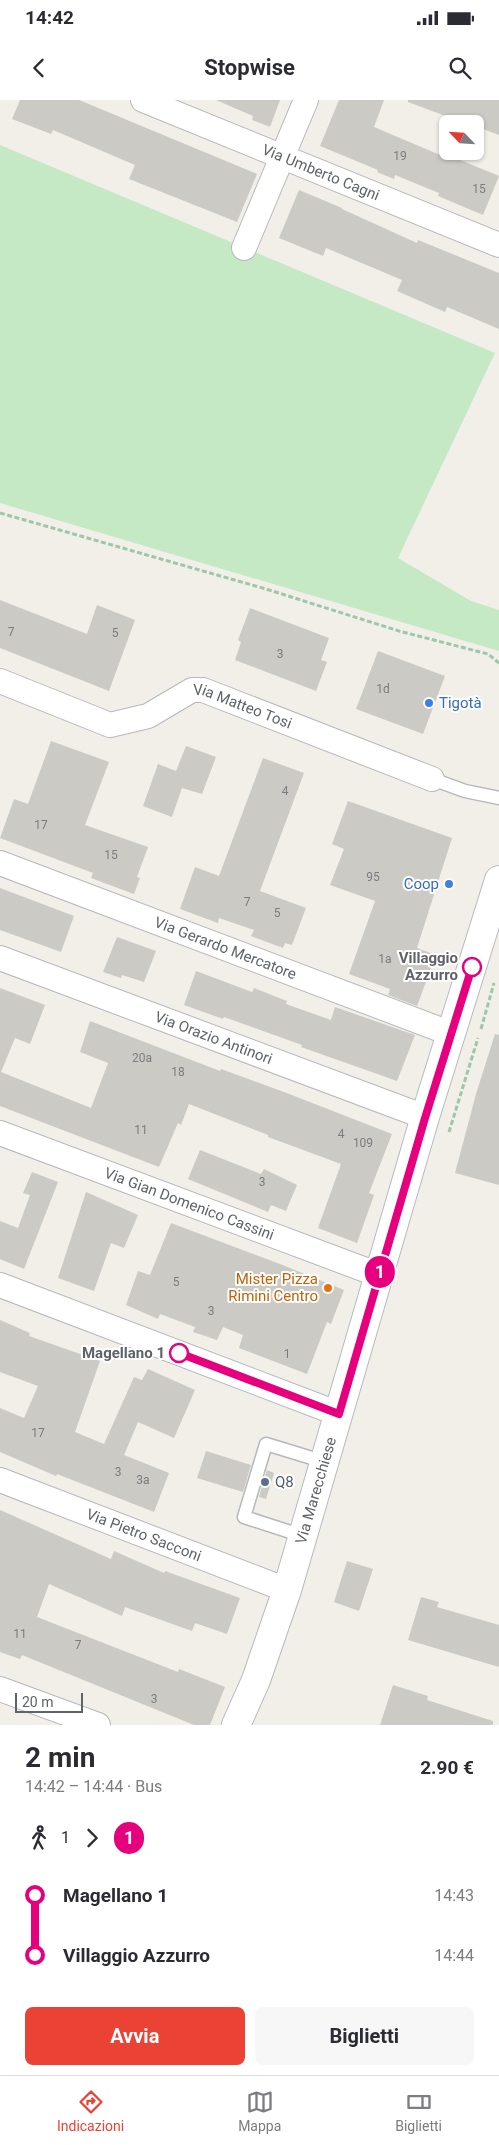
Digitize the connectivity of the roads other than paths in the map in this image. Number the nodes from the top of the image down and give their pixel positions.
1 (143, 100) edge
2 (306, 100) edge
3 (282, 157) junction
4 (499, 245) edge
5 (244, 248) dead end
6 (0, 681) edge
7 (432, 779) joint
8 (499, 798) edge
9 (0, 863) edge
10 (499, 880) edge
11 (0, 958) edge
12 (452, 1034) junction
13 (425, 1118) junction
14 (0, 1133) edge
15 (379, 1276) junction
16 (0, 1285) edge
17 (339, 1414) junction
18 (325, 1462) junction
19 (0, 1480) edge
20 (303, 1536) junction
21 (287, 1590) junction
22 (0, 1689) edge
23 (98, 1725) edge
24 (236, 1725) edge

1 - 3 street, Via Umberto Cagni
2 - 3 street
3 - 4 street, Via Umberto Cagni
3 - 5 street
6 - 7 street, Via Matteo Tosi
7 - 8 lane
9 - 12 street, Via Gerardo Mercatore
10 - 12 main road, Via Marecchiese
11 - 13 street, Via Orazio Antinori
12 - 13 main road, Via Marecchiese
13 - 15 main road, Via Marecchiese
14 - 15 street, Via Gian Domenico Cassini
15 - 17 main road, Via Marecchiese
16 - 17 street
17 - 18 main road, Via Marecchiese
18 - 20 main road, Via Marecchiese
18 - 20 lane
19 - 21 street, Via Pietro Sacconi
20 - 21 main road, Via Marecchiese
21 - 24 main road, Via Marecchiese
22 - 23 street

